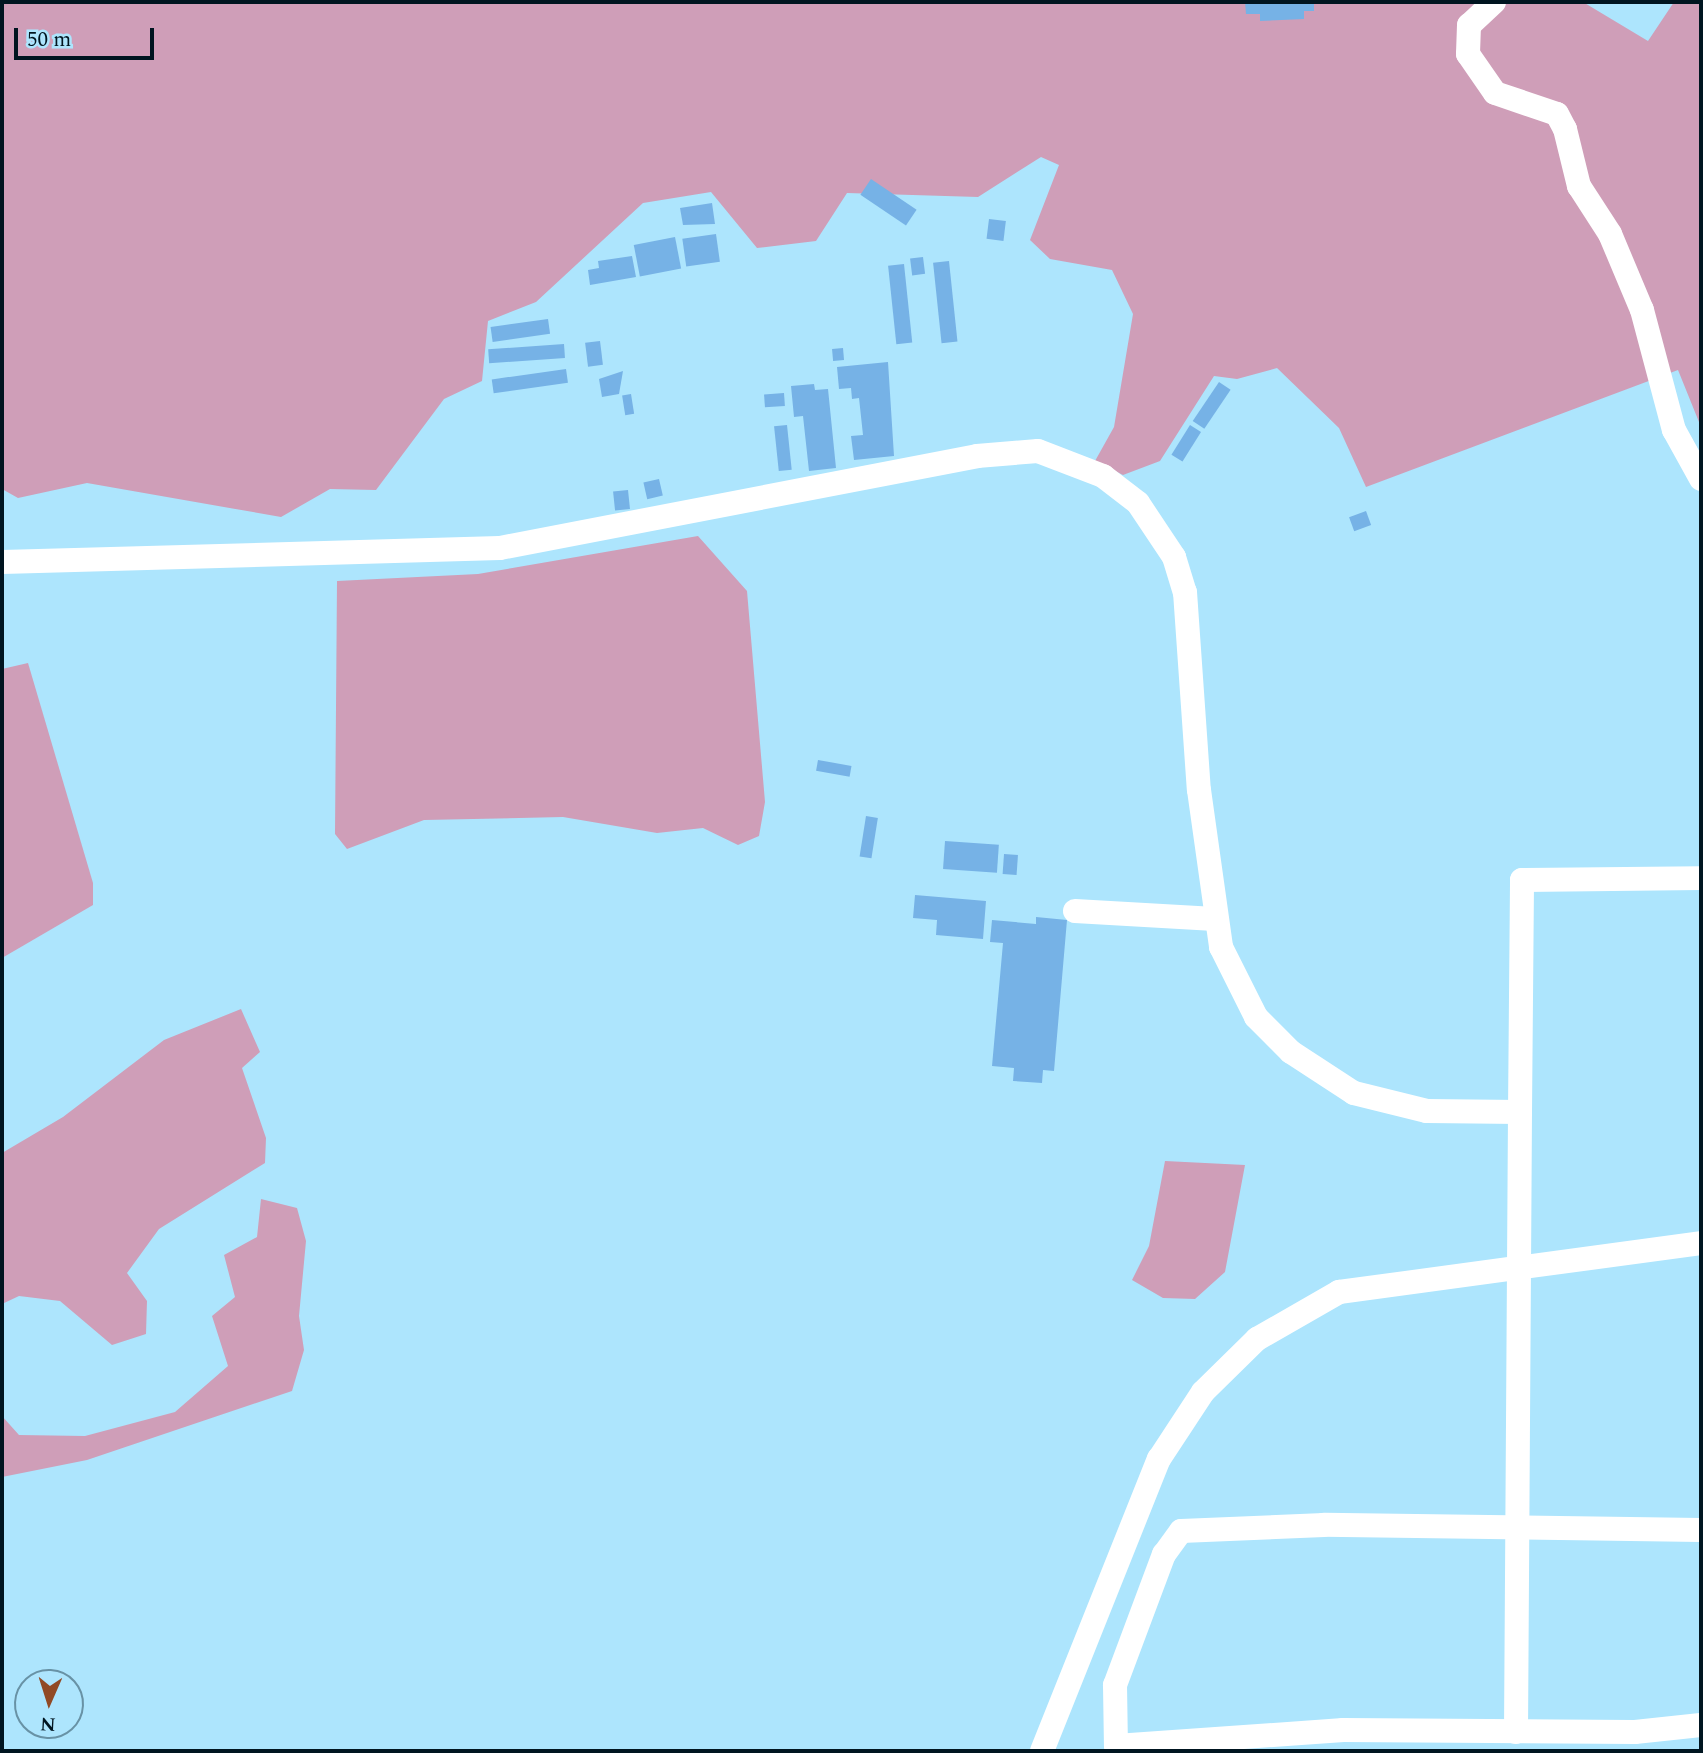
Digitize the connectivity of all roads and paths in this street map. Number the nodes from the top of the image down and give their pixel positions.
1 (1494, 2) edge
2 (1701, 479) edge
3 (2, 562) edge
4 (1701, 878) edge
5 (1075, 911) dead end
6 (1216, 919) junction
7 (1520, 1112) junction
8 (1701, 1243) edge
9 (1522, 1269) junction
10 (1520, 1527) junction
11 (1701, 1530) edge
12 (1701, 1726) edge
13 (1516, 1732) junction
14 (1042, 1751) edge

1 - 2 street
3 - 6 street
4 - 7 street
5 - 6 street
6 - 7 street
7 - 9 street
8 - 9 street
9 - 10 street
9 - 14 street
10 - 11 street
10 - 13 street
10 - 13 street
12 - 13 street

